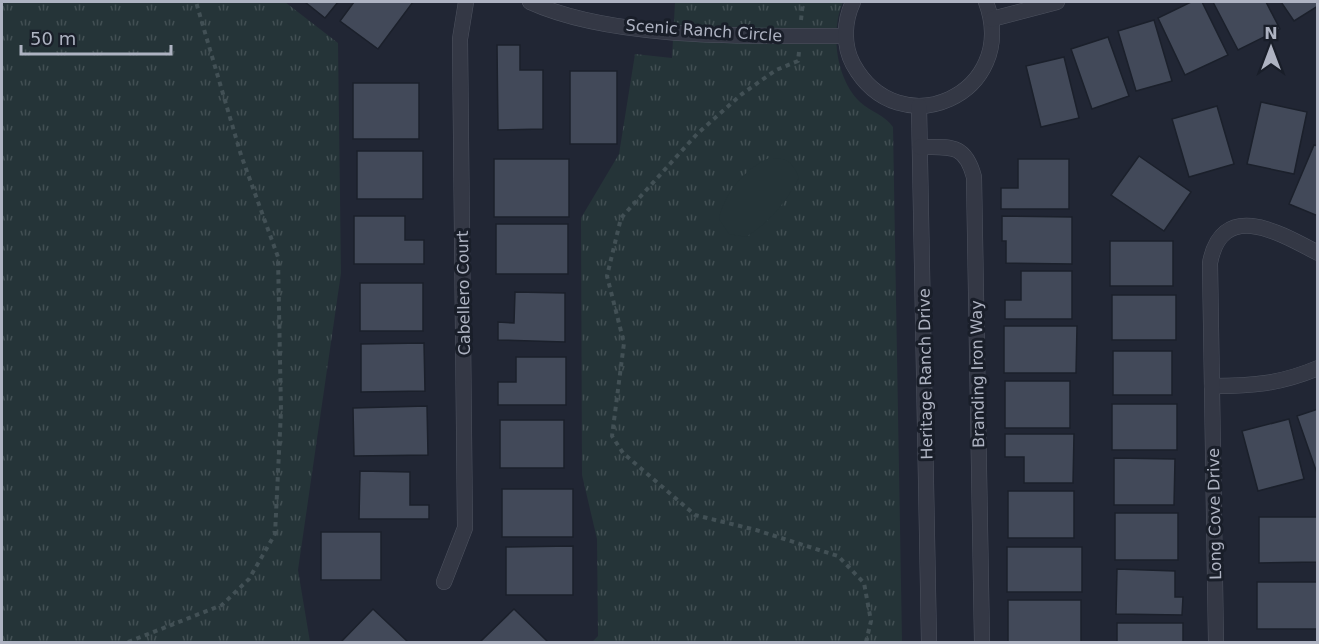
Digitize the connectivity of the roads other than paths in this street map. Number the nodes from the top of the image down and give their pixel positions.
1 (466, 2) edge
2 (530, 2) edge
3 (853, 2) edge
4 (986, 2) edge
5 (1057, 2) edge
6 (992, 19) junction
7 (845, 36) junction
8 (919, 106) junction
9 (920, 147) junction
10 (1317, 253) edge
11 (1317, 368) edge
12 (1212, 386) junction
13 (444, 582) dead end
14 (930, 642) edge
15 (982, 642) edge
16 (1216, 642) edge

1 - 13 street, Cabellero Court
2 - 7 street, Scenic Ranch Circle
3 - 7 street
4 - 6 street
5 - 6 street
6 - 8 street
7 - 8 street
8 - 9 street, Heritage Ranch Drive
9 - 14 street, Heritage Ranch Drive
9 - 15 street, Branding Iron Way
10 - 12 street, Long Cove Drive
11 - 12 street
12 - 16 street, Long Cove Drive

